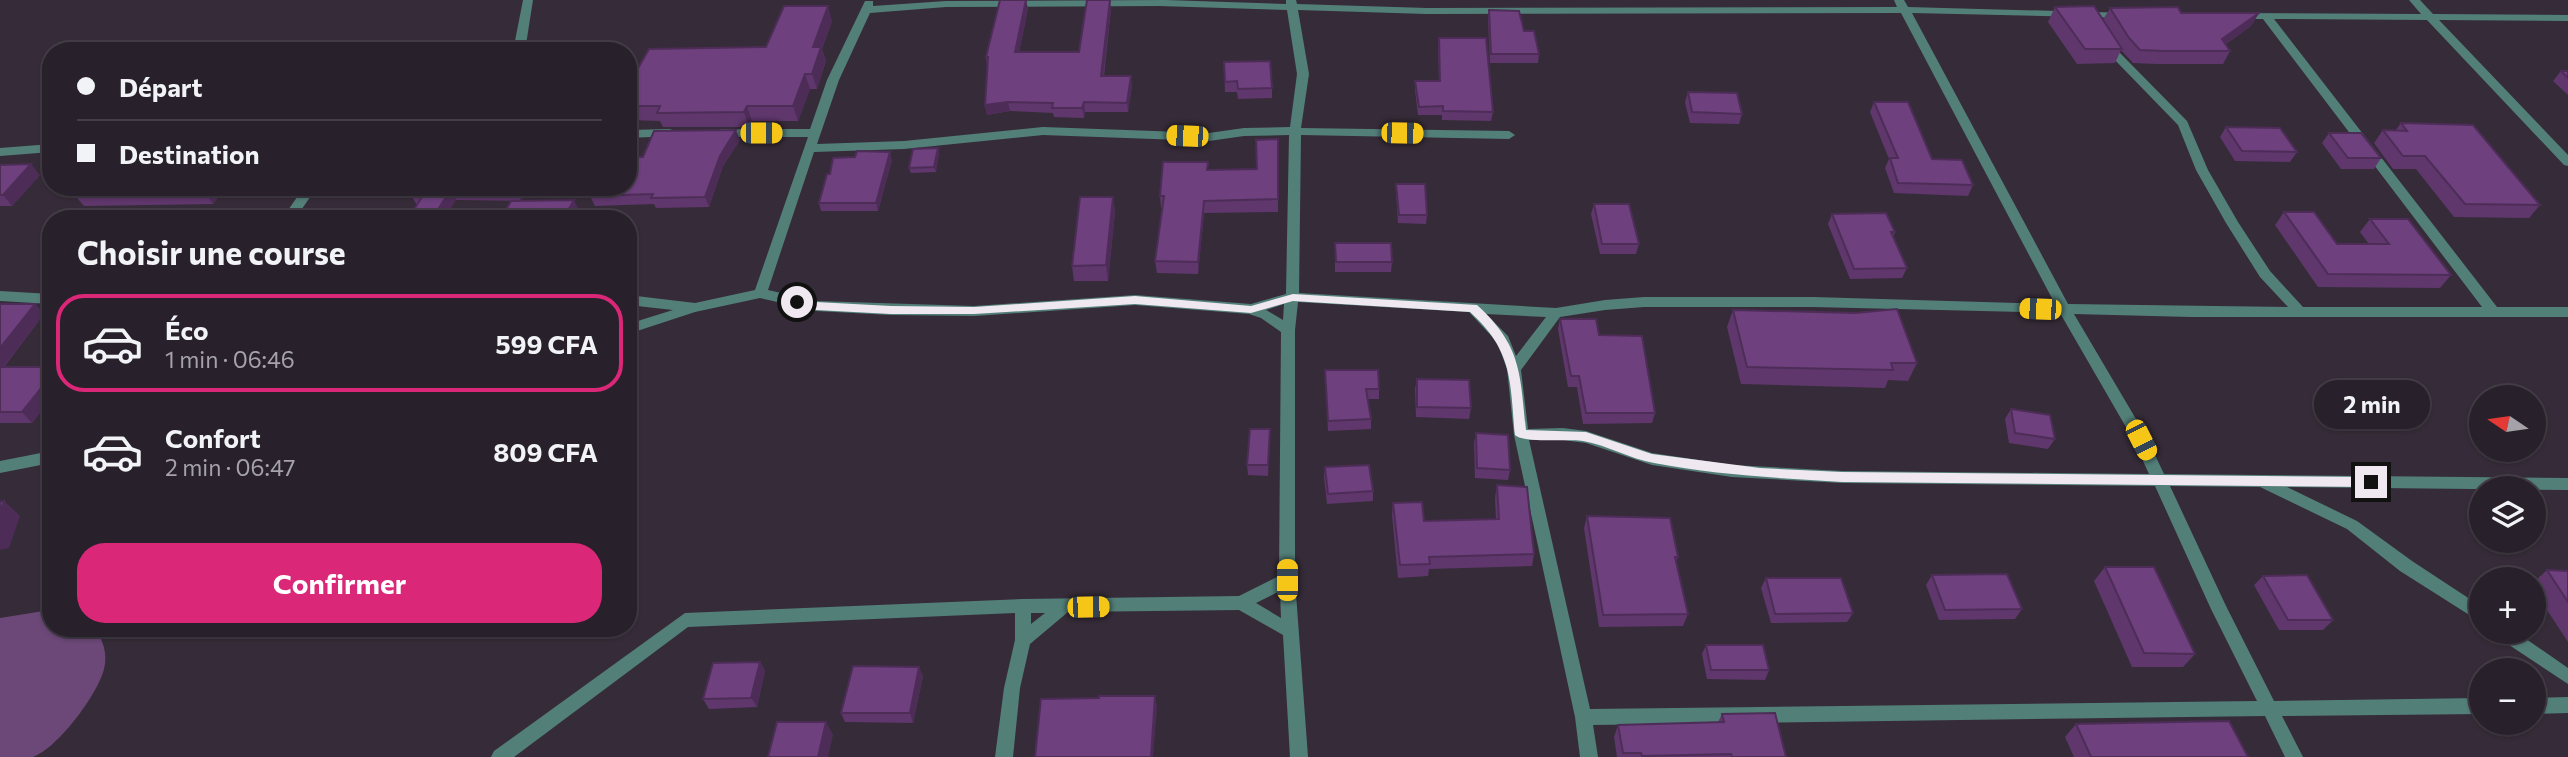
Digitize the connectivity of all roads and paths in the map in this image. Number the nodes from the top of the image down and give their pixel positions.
1 (528, 0) edge
2 (2414, 0) edge
3 (1291, 4) edge
4 (869, 5) edge
5 (1901, 5) edge
6 (2131, 15) edge
7 (2225, 15) edge
8 (2266, 16) junction
9 (2431, 17) junction
10 (2568, 18) edge
11 (2097, 24) junction
12 (521, 42) edge
13 (814, 132) junction
14 (1295, 132) junction
15 (681, 133) edge
16 (708, 133) edge
17 (637, 134) edge
18 (1509, 135) dead end
19 (812, 148) junction
20 (42, 149) edge
21 (0, 152) edge
22 (2568, 162) edge
23 (760, 293) junction
24 (0, 296) edge
25 (1293, 297) junction
26 (42, 298) edge
27 (637, 301) edge
28 (694, 308) junction
29 (1473, 308) junction
30 (1251, 309) junction
31 (2065, 310) junction
32 (2300, 312) junction
33 (2493, 312) junction
34 (2568, 312) edge
35 (1556, 313) junction
36 (637, 326) edge
37 (1288, 330) junction
38 (1514, 369) junction
39 (1521, 435) junction
40 (42, 459) edge
41 (0, 467) edge
42 (2161, 480) junction
43 (2260, 481) junction
44 (2568, 484) edge
45 (1287, 580) junction
46 (1241, 603) junction
47 (1023, 606) junction
48 (1063, 607) junction
49 (2469, 607) edge
50 (1289, 630) junction
51 (1023, 640) junction
52 (2520, 644) edge
53 (2568, 677) edge
54 (2568, 705) edge
55 (2469, 706) edge
56 (2546, 706) edge
57 (2269, 707) junction
58 (1583, 717) junction
59 (500, 757) edge
60 (1004, 757) edge
61 (1299, 757) edge
62 (1589, 757) edge
63 (2294, 757) edge

1 - 12 street
2 - 9 street
3 - 4 street
3 - 5 street
3 - 14 street
4 - 13 street
5 - 11 street
5 - 31 street
6 - 11 street
7 - 8 street
8 - 9 street
8 - 33 street
9 - 10 street
9 - 22 street
11 - 32 street
13 - 16 street
13 - 19 street
14 - 18 street
14 - 19 street
14 - 25 street
15 - 17 street
19 - 23 street
20 - 21 street
23 - 28 street
23 - 30 street
24 - 26 street
25 - 29 street
25 - 30 street
25 - 37 street
27 - 28 street
28 - 36 street
29 - 35 street
29 - 38 street
30 - 37 street
31 - 32 street
31 - 35 street
31 - 42 street
32 - 33 street
33 - 34 street
35 - 38 street
37 - 45 street
38 - 39 street
39 - 42 street
39 - 58 street
40 - 41 street
42 - 43 street
42 - 57 street
43 - 44 street
43 - 49 street
45 - 46 street
45 - 50 street
46 - 48 street
46 - 50 street
47 - 48 street
47 - 51 street
47 - 59 street
48 - 51 street
50 - 61 street
51 - 60 street
52 - 53 street
54 - 56 street
55 - 57 street
57 - 58 street
57 - 63 street
58 - 62 street

